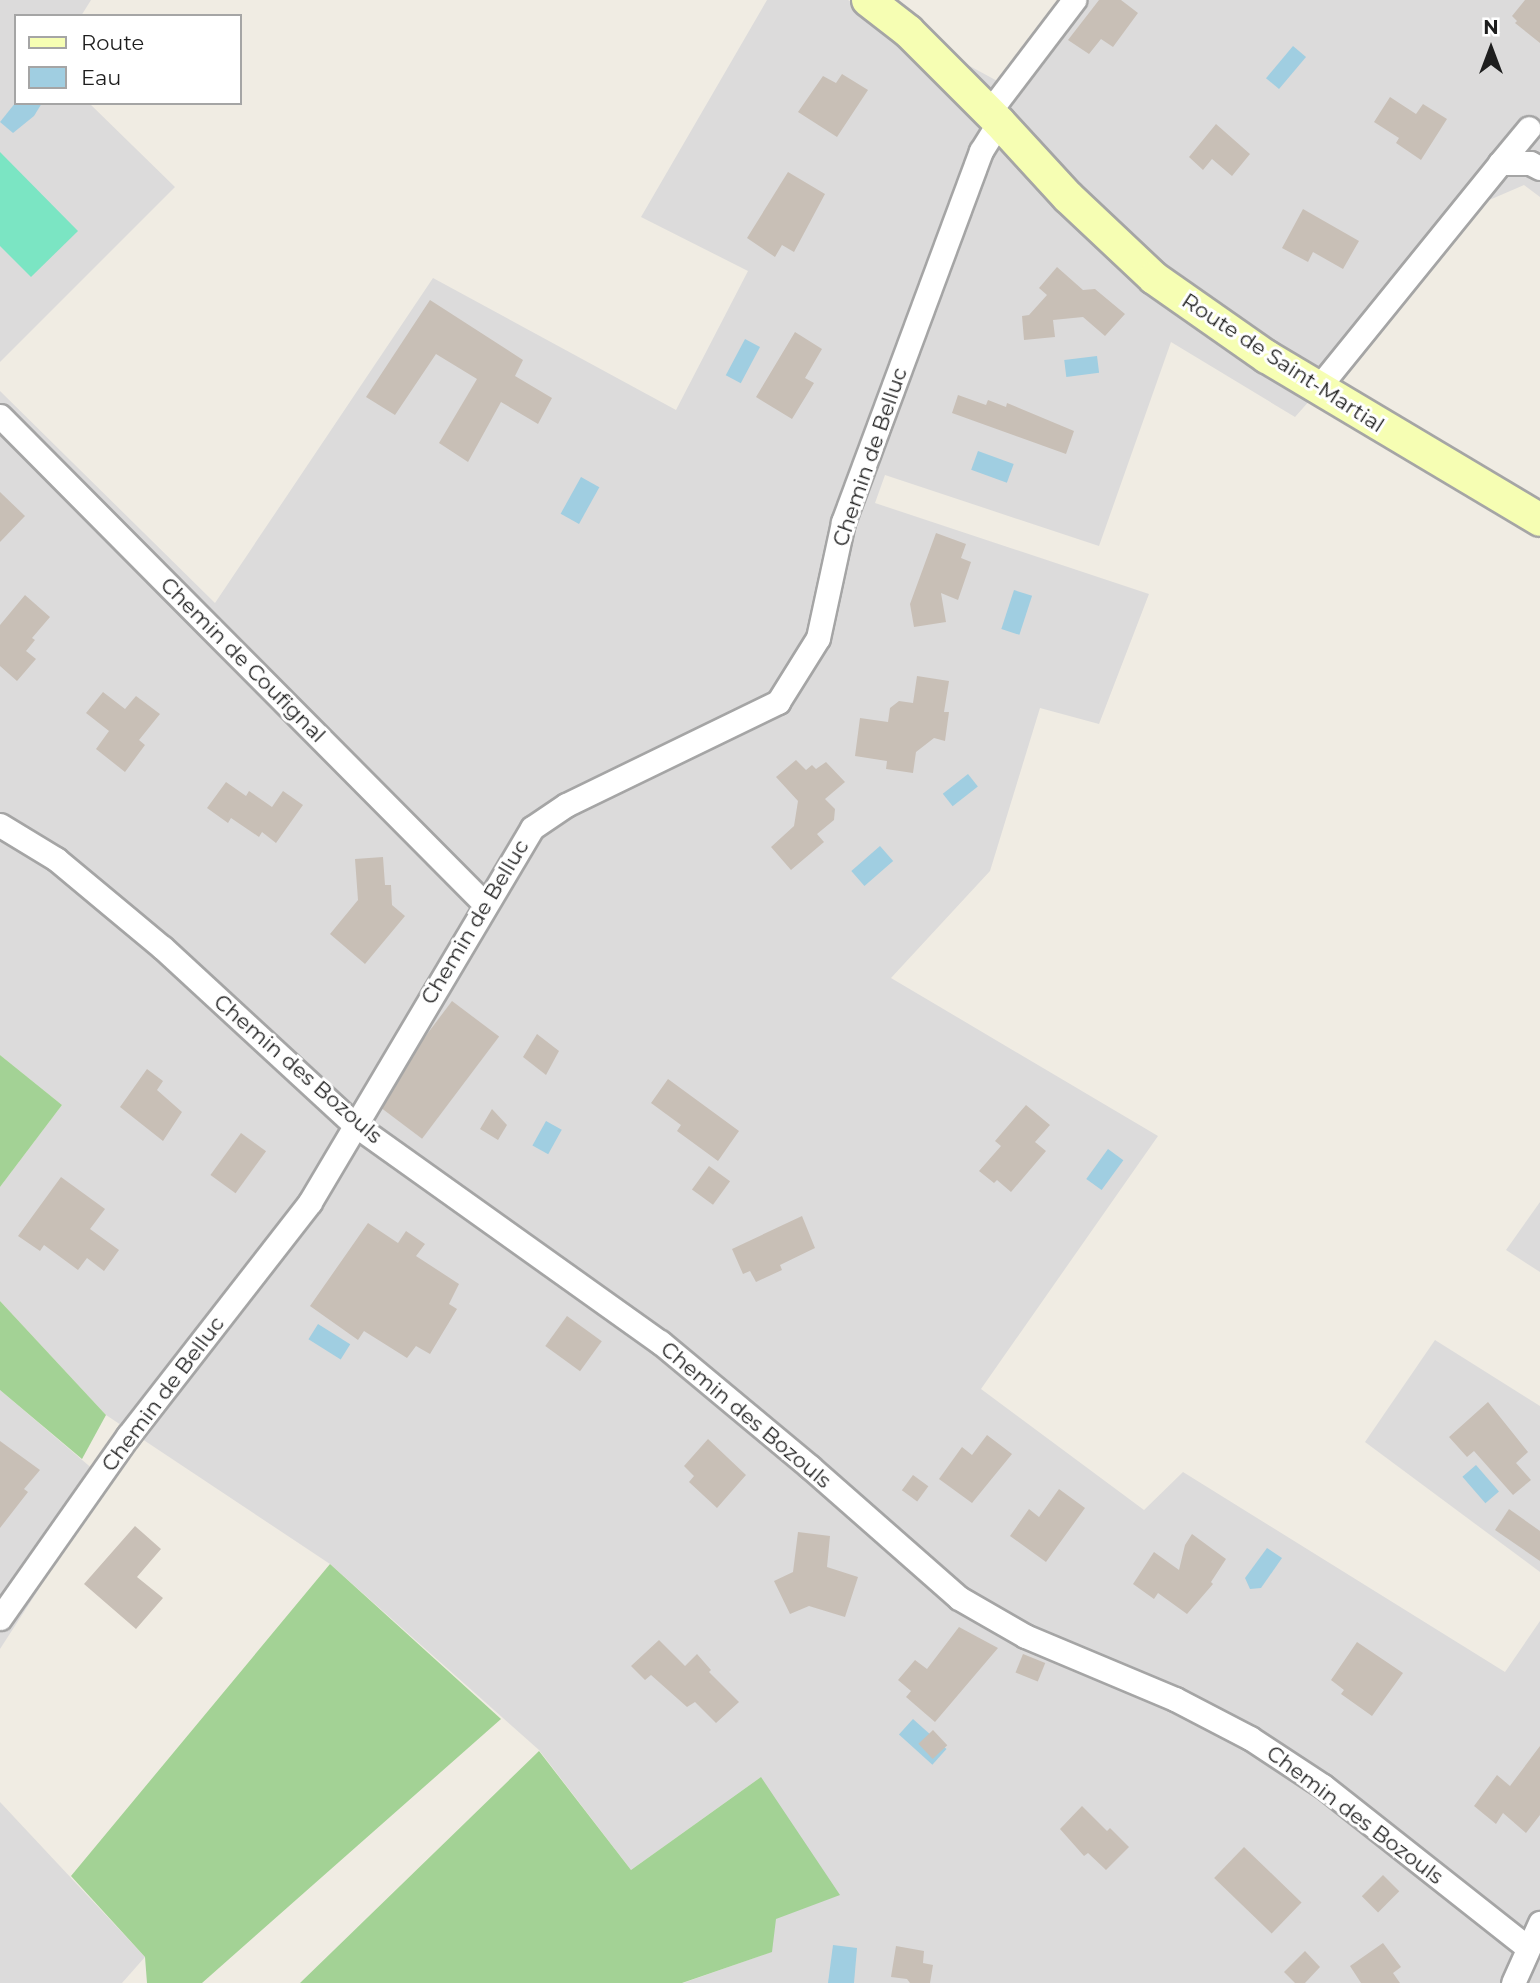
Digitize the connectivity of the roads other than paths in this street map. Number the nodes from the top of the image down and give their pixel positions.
1 (868, 0) edge
2 (1074, 0) edge
3 (994, 117) junction
4 (1529, 128) dead end
5 (1500, 163) junction
6 (1540, 169) edge
7 (1318, 388) junction
8 (0, 416) edge
9 (1540, 520) edge
10 (0, 825) edge
11 (485, 904) junction
12 (354, 1124) junction
13 (0, 1618) edge
14 (1540, 1923) edge
15 (1528, 1948) junction
16 (1513, 1983) edge

1 - 3 main road, Route de Saint-Martial
2 - 3 street, Chemin de Belluc
3 - 7 main road, Route de Saint-Martial
3 - 11 street, Chemin de Belluc
4 - 5 street
5 - 6 street
5 - 7 street
7 - 9 main road, Route de Saint-Martial
8 - 11 street, Chemin de Coufignal
10 - 12 street, Chemin des Bozouls
11 - 12 street, Chemin de Belluc
12 - 13 street, Chemin de Belluc
12 - 15 street, Chemin des Bozouls
14 - 15 street
15 - 16 street

